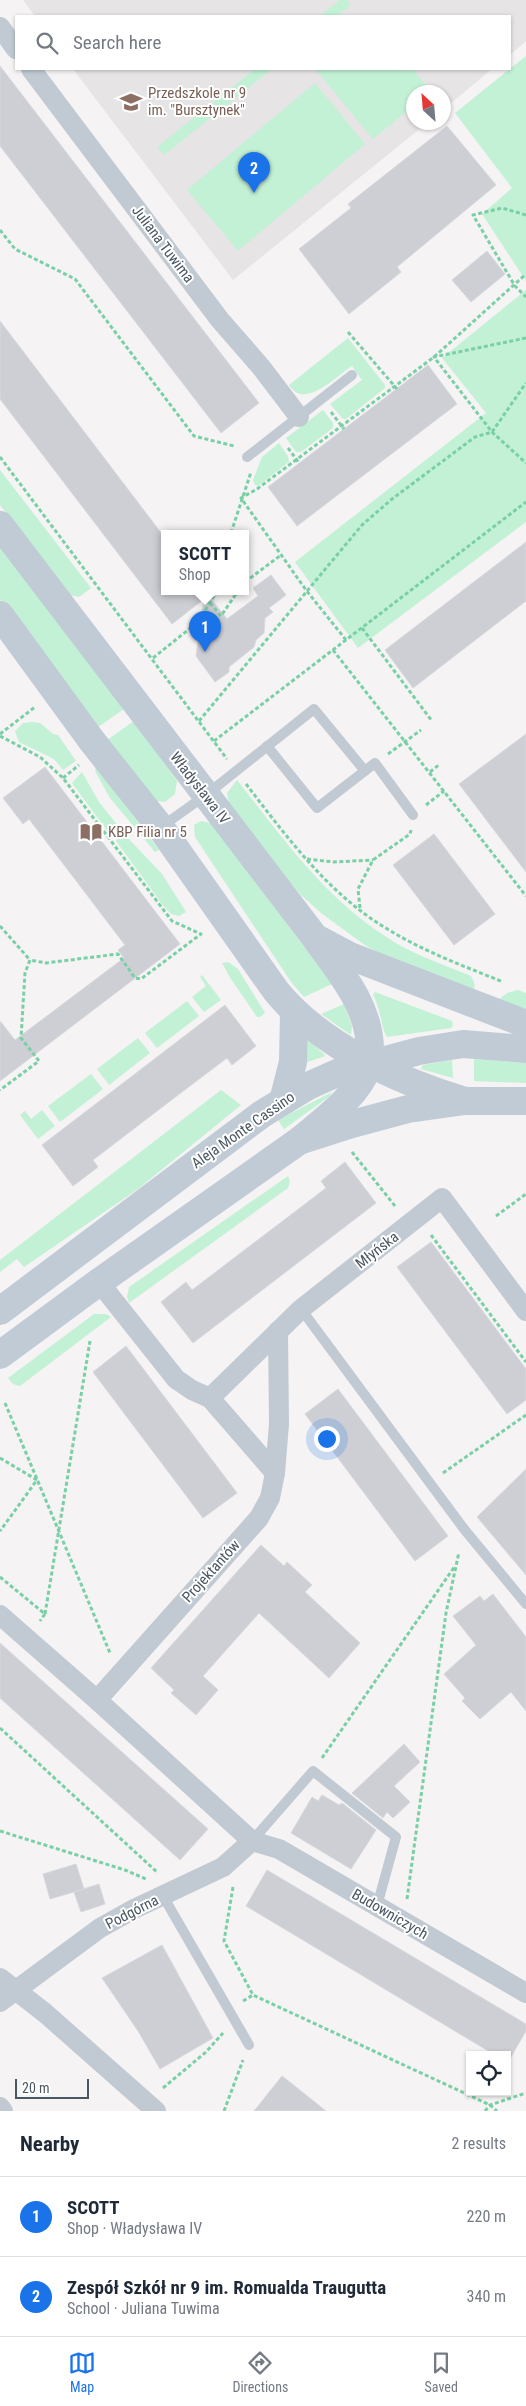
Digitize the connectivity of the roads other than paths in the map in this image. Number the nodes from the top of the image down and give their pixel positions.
1 (0, 27) edge
2 (15, 48) edge
3 (32, 70) edge
4 (352, 375) dead end
5 (299, 416) junction
6 (247, 457) road end
7 (0, 525) edge
8 (0, 615) edge
9 (267, 746) junction
10 (366, 771) junction
11 (206, 795) junction
12 (413, 816) road end
13 (161, 828) junction
14 (313, 935) junction
15 (294, 1013) junction
16 (526, 1024) edge
17 (526, 1048) edge
18 (370, 1064) junction
19 (283, 1100) junction
20 (465, 1100) junction
21 (526, 1102) edge
22 (299, 1141) junction
23 (99, 1282) junction
24 (301, 1309) junction
25 (0, 1311) edge
26 (526, 1311) edge
27 (278, 1331) junction
28 (0, 1356) edge
29 (210, 1398) junction
30 (275, 1473) junction
31 (526, 1604) edge
32 (0, 1615) edge
33 (97, 1700) junction
34 (252, 1841) junction
35 (170, 1892) junction
36 (376, 1906) junction
37 (0, 1978) edge
38 (16, 1990) junction
39 (526, 1993) edge
40 (0, 2002) edge
41 (248, 2045) road end
42 (0, 2107) edge
43 (151, 2107) edge
44 (3, 2111) edge

1 - 2 street
3 - 5 street, Juliana Tuwima
4 - 5 lane
5 - 6 lane
7 - 11 street, Władysława IV
8 - 13 street
9 - 10 lane
9 - 10 lane
9 - 11 lane
10 - 12 lane
11 - 13 lane
11 - 14 street, Władysława IV
13 - 15 street
14 - 16 street
14 - 18 street, Władysława IV
15 - 18 street
15 - 19 street
17 - 18 street, Aleja Monte Cassino
18 - 19 street, Aleja Monte Cassino
18 - 20 street
18 - 22 street
19 - 25 street, Aleja Monte Cassino
20 - 21 street
20 - 22 street
22 - 23 street
23 - 28 street
23 - 29 street
24 - 26 street, Młyńska
24 - 27 street, Młyńska
24 - 31 lane
27 - 29 street, Młyńska
27 - 30 street, Projektantów
29 - 30 street
30 - 33 street, Projektantów
32 - 33 street
33 - 34 street
34 - 35 street, Podgórna
34 - 36 street, Budowniczych
34 - 36 lane
35 - 38 street, Podgórna
35 - 41 lane
36 - 39 street, Budowniczych
37 - 38 street
38 - 40 street, Podgórna
38 - 43 street
42 - 44 street

